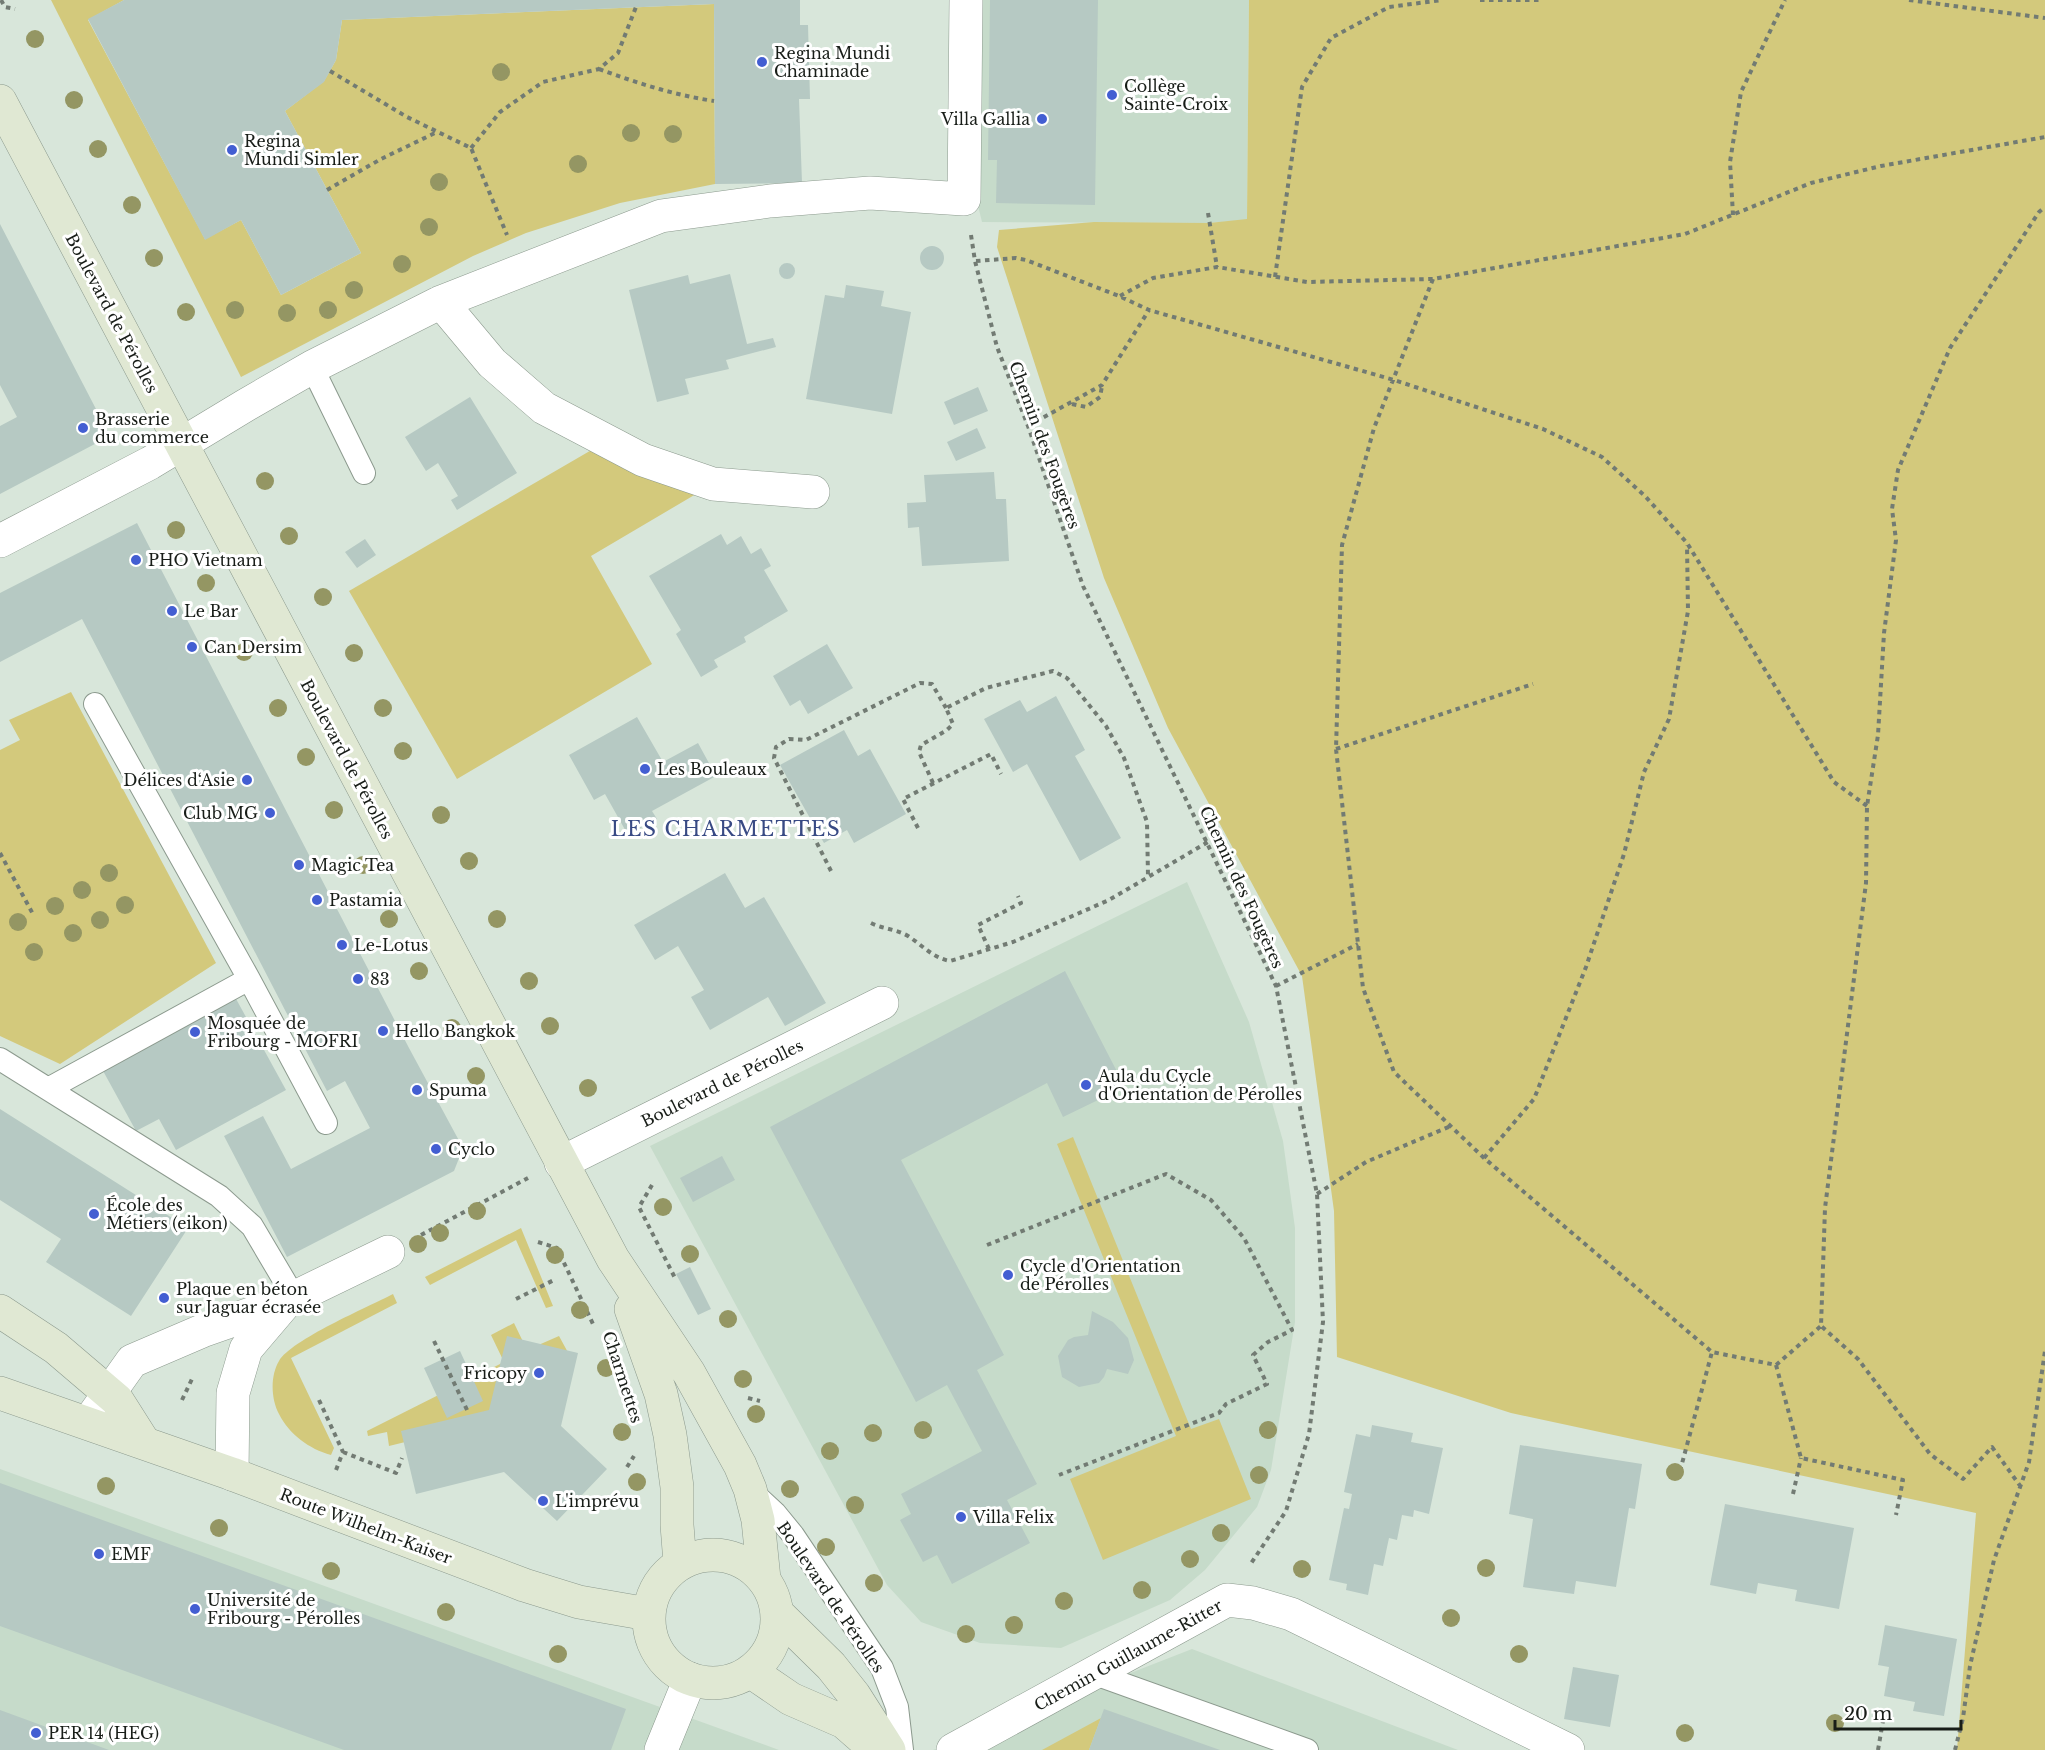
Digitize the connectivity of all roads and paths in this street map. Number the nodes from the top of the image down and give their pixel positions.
1 (1, 0) edge
2 (966, 0) edge
3 (1442, 0) edge
4 (1480, 0) edge
5 (1542, 0) edge
6 (1785, 0) edge
7 (1909, 0) edge
8 (636, 7) dead end
9 (15, 9) dead end
10 (2045, 18) edge
11 (599, 69) junction
12 (330, 71) dead end
13 (0, 100) edge
14 (714, 101) dead end
15 (437, 132) junction
16 (2045, 137) edge
17 (471, 148) junction
18 (327, 190) dead end
19 (964, 199) junction
20 (2045, 207) edge
21 (1208, 213) dead end
22 (1733, 215) junction
23 (975, 261) junction
24 (1217, 267) junction
25 (521, 270) junction
26 (1275, 277) junction
27 (1433, 279) junction
28 (1119, 296) junction
29 (441, 302) junction
30 (1149, 310) junction
31 (312, 367) junction
32 (1394, 380) junction
33 (1102, 385) junction
34 (1071, 404) junction
35 (1028, 426) junction
36 (181, 444) junction
37 (364, 473) dead end
38 (813, 492) dead end
39 (0, 542) edge
40 (1687, 543) junction
41 (1533, 684) dead end
42 (94, 704) dead end
43 (946, 708) junction
44 (1336, 749) junction
45 (1001, 774) dead end
46 (933, 783) junction
47 (1867, 806) junction
48 (918, 828) dead end
49 (1208, 842) junction
50 (0, 853) edge
51 (831, 871) dead end
52 (1148, 876) junction
53 (1018, 897) dead end
54 (34, 915) dead end
55 (871, 923) dead end
56 (1358, 944) junction
57 (989, 949) junction
58 (249, 979) junction
59 (1276, 986) junction
60 (882, 1004) dead end
61 (0, 1059) edge
62 (48, 1089) junction
63 (326, 1123) dead end
64 (1451, 1126) junction
65 (1484, 1158) junction
66 (561, 1163) junction
67 (511, 1186) dead end
68 (1317, 1194) junction
69 (538, 1242) dead end
70 (987, 1245) dead end
71 (388, 1252) joint
72 (613, 1259) junction
73 (554, 1280) dead end
74 (291, 1299) junction
75 (516, 1299) dead end
76 (0, 1311) edge
77 (594, 1326) dead end
78 (1821, 1326) junction
79 (434, 1341) dead end
80 (2045, 1351) edge
81 (1712, 1352) junction
82 (1776, 1365) junction
83 (199, 1378) dead end
84 (5, 1390) edge
85 (109, 1393) junction
86 (182, 1400) dead end
87 (319, 1400) dead end
88 (468, 1412) dead end
89 (88, 1423) junction
90 (143, 1441) junction
91 (632, 1445) dead end
92 (343, 1452) junction
93 (402, 1458) dead end
94 (1801, 1458) junction
95 (627, 1467) dead end
96 (336, 1470) dead end
97 (1680, 1471) dead end
98 (232, 1474) junction
99 (1059, 1475) dead end
100 (2020, 1487) junction
101 (750, 1489) junction
102 (1793, 1494) dead end
103 (1896, 1515) dead end
104 (680, 1563) junction
105 (764, 1579) junction
106 (1227, 1600) junction
107 (648, 1614) junction
108 (778, 1614) junction
109 (750, 1671) junction
110 (1095, 1674) junction
111 (690, 1679) junction
112 (1883, 1720) dead end
113 (661, 1750) edge
114 (876, 1750) edge
115 (890, 1750) edge
116 (902, 1750) edge
117 (954, 1750) edge
118 (1307, 1750) edge
119 (1568, 1750) edge
120 (1878, 1750) edge
121 (1955, 1750) edge

1 - 9 path
2 - 19 street
3 - 26 path
4 - 5 path
6 - 22 path
7 - 10 path
8 - 11 path
11 - 14 path
11 - 17 path
12 - 15 path
13 - 36 main road, Boulevard de Pérolles
15 - 17 path
15 - 18 path
16 - 22 path
17 - 25 path
19 - 23 path, Chemin des Fougères
19 - 25 street
20 - 47 path
21 - 24 path
22 - 27 path
23 - 28 path
23 - 35 path, Chemin des Fougères
24 - 26 path
24 - 28 path
25 - 29 street
26 - 27 path
27 - 32 path
28 - 30 path
29 - 31 street
29 - 38 street
30 - 32 path
30 - 33 path
31 - 36 street
31 - 37 lane
32 - 40 path
32 - 44 path
33 - 34 path
33 - 34 path
34 - 35 path
35 - 49 path, Chemin des Fougères
36 - 39 street
36 - 66 main road, Boulevard de Pérolles
40 - 47 path
40 - 65 path
41 - 44 path
42 - 58 lane
43 - 46 path
43 - 51 path
43 - 52 path
44 - 56 path
45 - 46 path
46 - 48 path
47 - 78 path
49 - 52 path
49 - 59 path, Chemin des Fougères
50 - 54 path
52 - 57 path
53 - 57 path
55 - 57 path
56 - 59 path
56 - 64 path
58 - 62 lane
58 - 63 lane
59 - 68 path, Chemin des Fougères
60 - 66 street, Boulevard de Pérolles
61 - 62 lane
62 - 74 lane
64 - 65 path
64 - 68 path
65 - 81 path
66 - 72 main road, Boulevard de Pérolles
67 - 71 path
68 - 106 path, Chemin des Fougères
69 - 77 path, Charmettes
70 - 99 path
71 - 74 street
72 - 101 main road, Boulevard de Pérolles
72 - 104 main road, Boulevard de Pérolles
73 - 75 path
74 - 85 street
74 - 98 street
76 - 85 main road
78 - 82 path
78 - 100 path
79 - 88 path
80 - 100 path
81 - 82 path
81 - 97 path
82 - 94 path
83 - 86 path
84 - 89 main road, Route Wilhelm-Kaiser
85 - 89 street
85 - 90 main road
87 - 92 path
89 - 90 main road, Route Wilhelm-Kaiser
90 - 98 main road, Route Wilhelm-Kaiser
91 - 95 path, Charmettes
92 - 93 path
92 - 96 path
94 - 102 path
94 - 103 path
98 - 107 main road, Route Wilhelm-Kaiser
100 - 121 path
101 - 105 main road, Boulevard de Pérolles
101 - 116 lane, Boulevard de Pérolles
104 - 105 main road, Boulevard de Pérolles
104 - 107 main road, Boulevard de Pérolles
105 - 108 main road, Boulevard de Pérolles
106 - 110 street, Chemin Guillaume-Ritter
106 - 119 street, Chemin Guillaume-Ritter
107 - 111 main road, Boulevard de Pérolles
108 - 109 main road, Boulevard de Pérolles
108 - 115 main road
109 - 111 main road, Boulevard de Pérolles
109 - 114 main road
110 - 117 street, Chemin Guillaume-Ritter
110 - 118 lane
111 - 113 street
112 - 120 path

